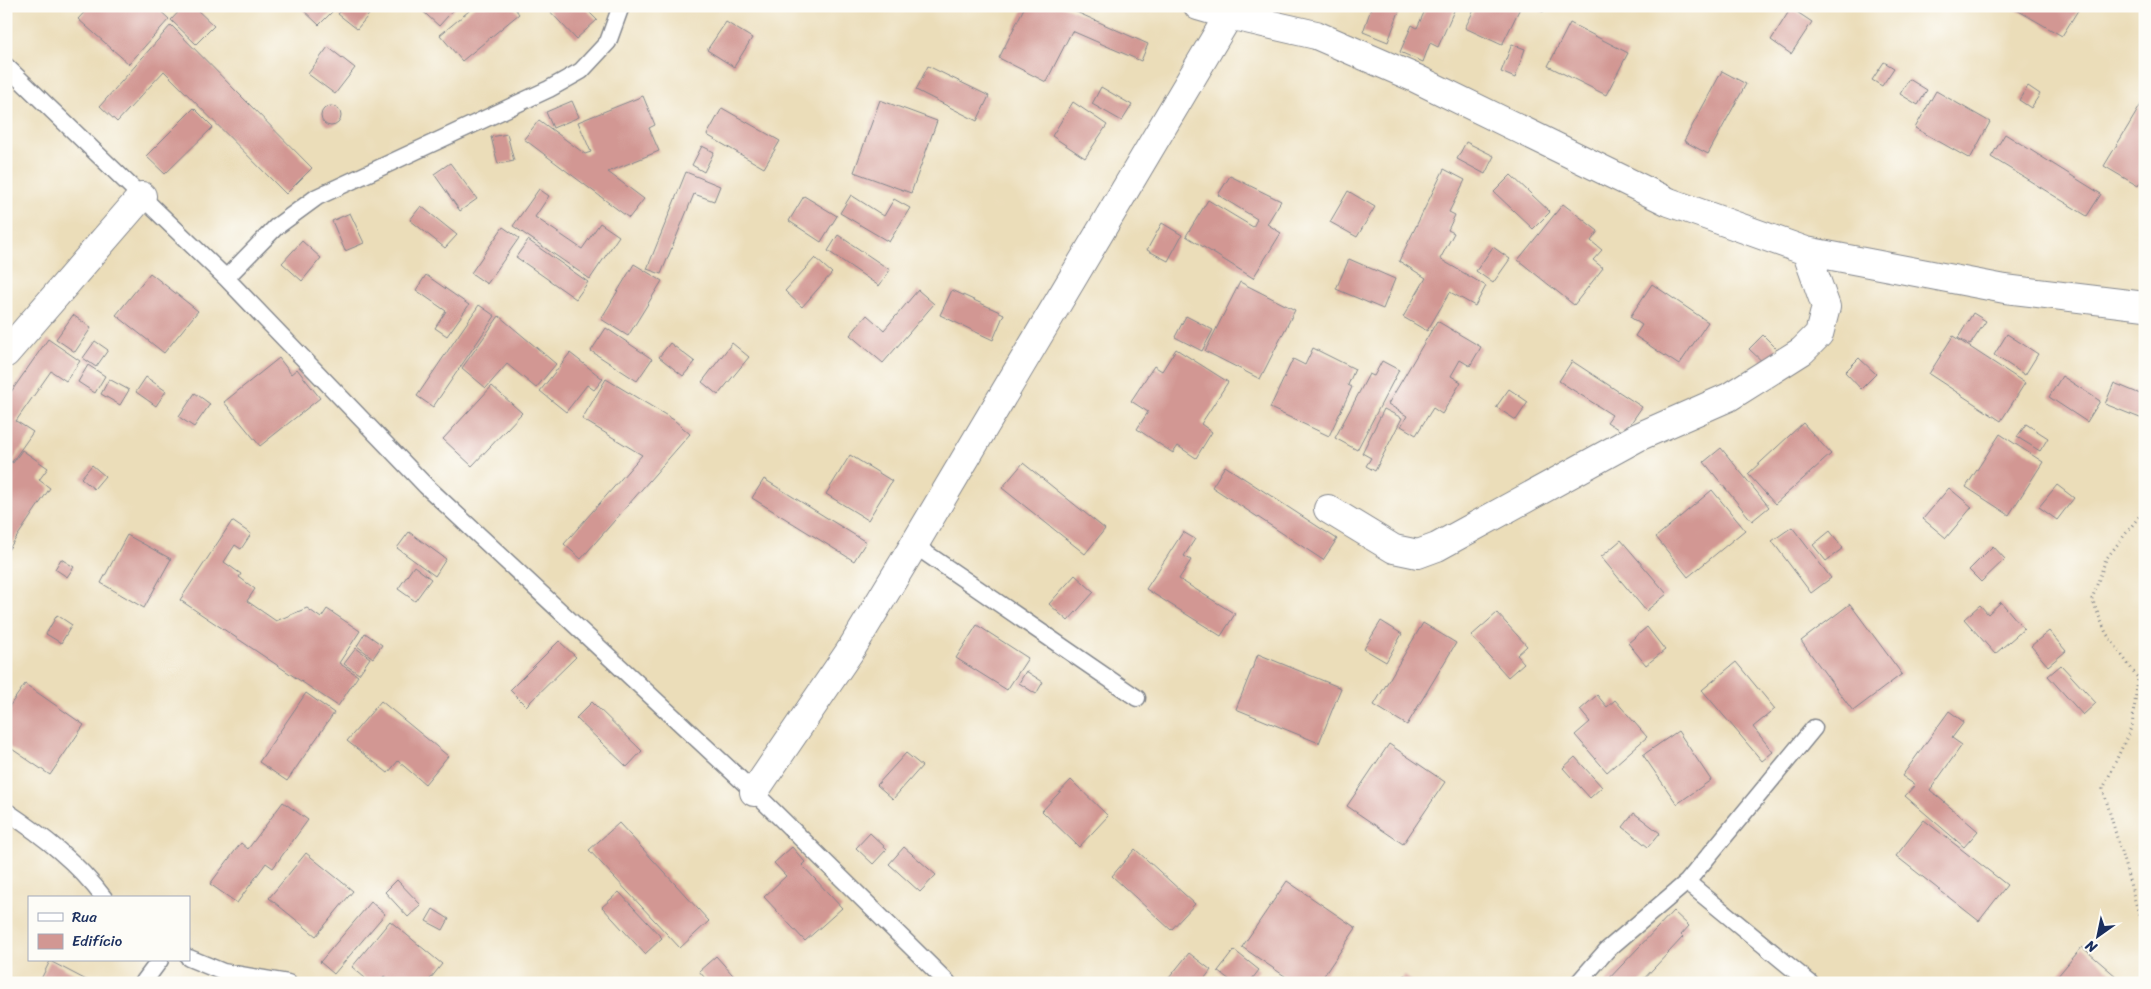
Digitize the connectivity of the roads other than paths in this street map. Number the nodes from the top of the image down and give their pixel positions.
1 (621, 6) edge
2 (1198, 6) edge
3 (1229, 15) junction
4 (6, 66) edge
5 (142, 196) junction
6 (1806, 251) junction
7 (226, 278) junction
8 (2145, 306) edge
9 (6, 353) edge
10 (1328, 509) dead end
11 (914, 546) junction
12 (1137, 698) dead end
13 (1814, 728) dead end
14 (754, 792) junction
15 (6, 811) edge
16 (1687, 882) junction
17 (102, 896) edge
18 (190, 958) edge
19 (159, 962) edge
20 (143, 983) edge
21 (288, 983) edge
22 (948, 983) edge
23 (1578, 983) edge
24 (1810, 983) edge

1 - 7 lane
2 - 3 street
3 - 6 street
3 - 11 street
4 - 5 lane
5 - 7 lane
5 - 9 street
6 - 8 street
6 - 10 street
7 - 14 lane
11 - 12 lane
11 - 14 street
13 - 16 lane
14 - 22 lane
15 - 17 lane
16 - 23 lane
16 - 24 lane
18 - 21 lane
19 - 20 lane

